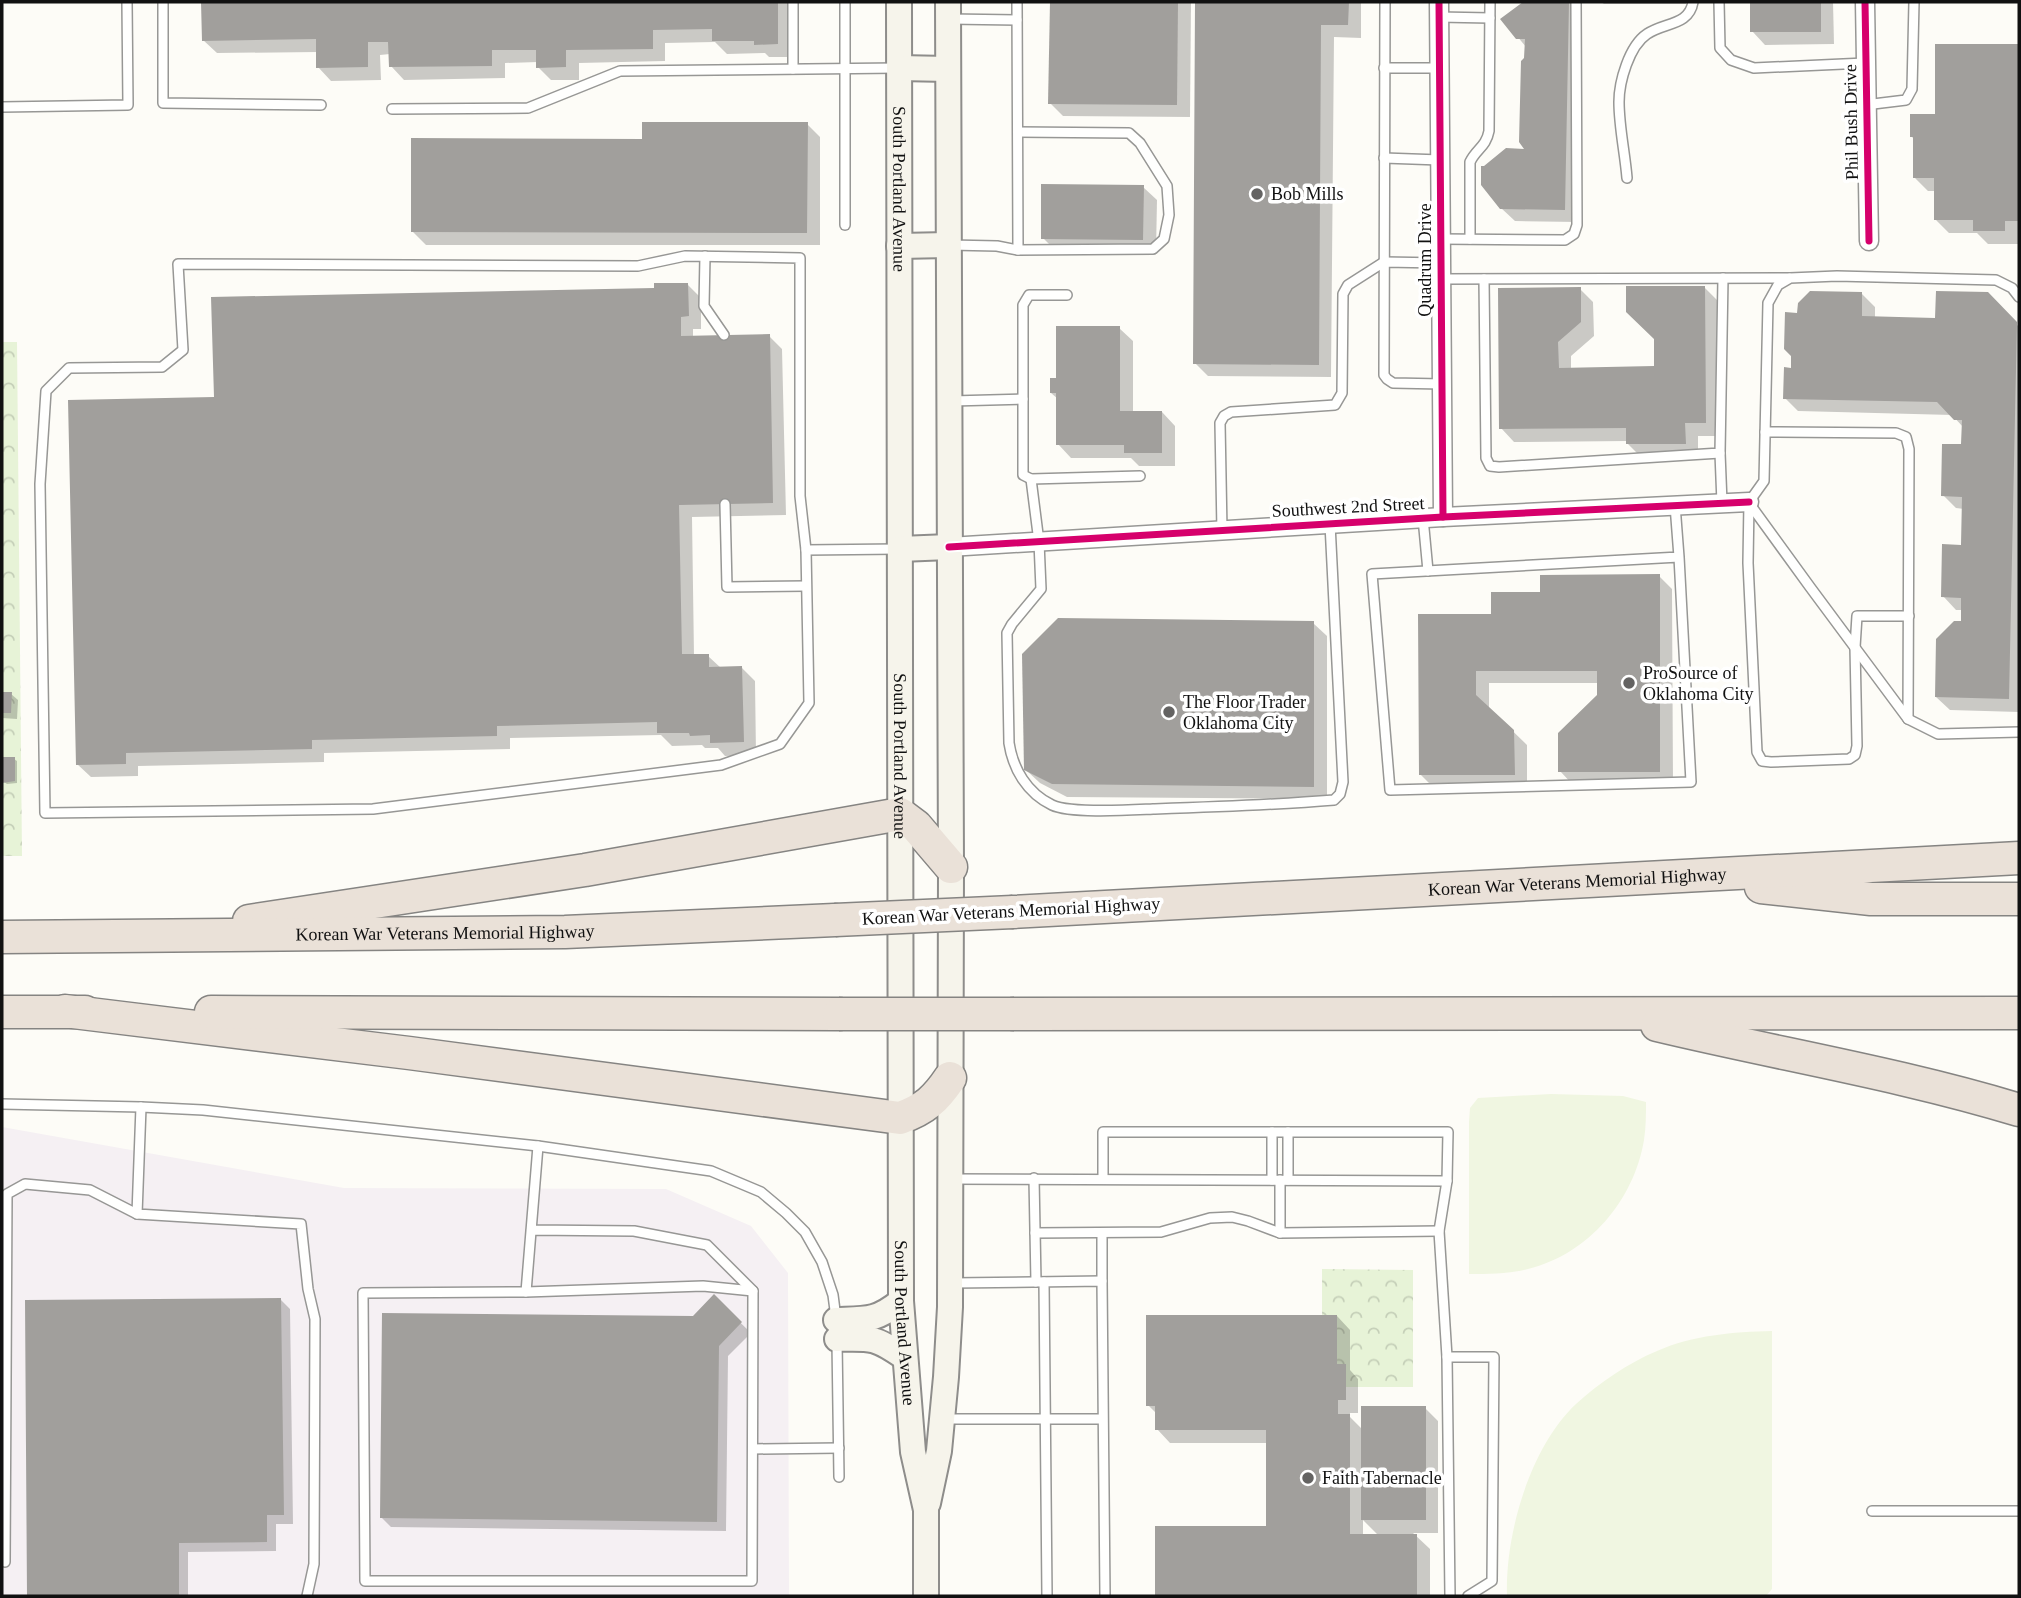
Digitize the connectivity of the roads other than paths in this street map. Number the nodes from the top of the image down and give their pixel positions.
1 (127, 2) edge
2 (163, 2) edge
3 (793, 2) edge
4 (845, 2) edge
5 (899, 2) edge
6 (1017, 2) edge
7 (1385, 2) edge
8 (1490, 2) edge
9 (1576, 2) edge
10 (1693, 2) edge
11 (1719, 2) edge
12 (1865, 2) edge
13 (1914, 2) edge
14 (948, 10) edge
15 (1439, 10) edge
16 (1490, 18) junction
17 (1017, 20) junction
18 (1865, 63) junction
19 (845, 68) junction
20 (900, 68) junction
21 (1384, 68) junction
22 (1439, 68) junction
23 (793, 69) junction
24 (948, 69) junction
25 (321, 104) dead end
26 (1866, 104) junction
27 (2, 107) edge
28 (392, 108) dead end
29 (1018, 131) junction
30 (1384, 158) junction
31 (1440, 160) junction
32 (1627, 178) dead end
33 (845, 225) dead end
34 (1441, 239) junction
35 (1470, 239) junction
36 (1869, 241) dead end
37 (948, 245) junction
38 (899, 246) junction
39 (1018, 250) junction
40 (705, 256) junction
41 (1384, 262) junction
42 (1441, 271) junction
43 (1723, 278) junction
44 (1790, 278) junction
45 (1484, 279) junction
46 (1067, 295) dead end
47 (2019, 298) edge
48 (724, 335) dead end
49 (1442, 384) junction
50 (1023, 399) junction
51 (949, 401) junction
52 (1765, 432) junction
53 (1720, 453) junction
54 (1140, 476) dead end
55 (1031, 479) junction
56 (1749, 502) junction
57 (1722, 503) junction
58 (725, 504) dead end
59 (1675, 505) junction
60 (1443, 517) junction
61 (1423, 518) junction
62 (1330, 524) junction
63 (1222, 531) junction
64 (1039, 542) junction
65 (949, 547) junction
66 (900, 549) junction
67 (806, 550) junction
68 (1679, 557) junction
69 (1428, 571) junction
70 (806, 586) junction
71 (1909, 616) junction
72 (1855, 647) junction
73 (1908, 719) junction
74 (2019, 732) edge
75 (900, 814) junction
76 (2019, 858) edge
77 (951, 867) junction
78 (1670, 876) junction
79 (2019, 899) edge
80 (2, 937) edge
81 (152, 937) junction
82 (2, 1012) edge
83 (65, 1012) junction
84 (2019, 1013) edge
85 (1608, 1014) junction
86 (950, 1078) junction
87 (2, 1104) edge
88 (141, 1107) junction
89 (2019, 1110) edge
90 (901, 1118) junction
91 (1272, 1132) junction
92 (1288, 1132) junction
93 (538, 1146) junction
94 (1034, 1178) junction
95 (950, 1179) junction
96 (1103, 1180) junction
97 (1280, 1180) junction
98 (1447, 1181) junction
99 (137, 1214) junction
100 (531, 1230) junction
101 (1439, 1231) junction
102 (1035, 1233) junction
103 (1102, 1233) junction
104 (1280, 1233) junction
105 (1102, 1281) junction
106 (1040, 1282) junction
107 (950, 1283) junction
108 (753, 1291) junction
109 (526, 1292) junction
110 (901, 1301) junction
111 (837, 1329) junction
112 (905, 1357) junction
113 (1447, 1357) junction
114 (942, 1419) junction
115 (1045, 1419) junction
116 (1102, 1419) junction
117 (839, 1448) junction
118 (752, 1449) junction
119 (839, 1477) dead end
120 (926, 1510) junction
121 (1872, 1511) dead end
122 (2019, 1511) edge
123 (5, 1562) dead end
124 (307, 1596) edge
125 (926, 1596) edge
126 (1047, 1596) edge
127 (1105, 1596) edge
128 (1450, 1596) edge
129 (1468, 1596) edge

1 - 27 lane
2 - 25 lane
3 - 23 lane
4 - 19 lane
5 - 20 main road, South Portland Avenue
6 - 17 lane
7 - 21 lane
8 - 16 lane
9 - 35 lane
10 - 32 lane
11 - 18 lane
12 - 18 street, Phil Bush Drive
13 - 26 lane
14 - 17 lane
14 - 24 main road, South Portland Avenue
15 - 16 lane
15 - 22 street, Quadrum Drive
16 - 35 lane
17 - 29 lane
18 - 26 street, Phil Bush Drive
19 - 20 lane
19 - 23 lane
19 - 33 lane
20 - 24 main road
20 - 38 main road, South Portland Avenue
21 - 22 lane
21 - 30 lane
22 - 31 street, Quadrum Drive
23 - 28 lane
24 - 37 main road, South Portland Avenue
26 - 36 street, Phil Bush Drive
29 - 39 lane
29 - 39 lane
30 - 31 lane
30 - 41 lane
31 - 34 street, Quadrum Drive
34 - 35 lane
34 - 42 street, Quadrum Drive
37 - 38 main road
37 - 39 lane
37 - 51 main road, South Portland Avenue
38 - 66 main road, South Portland Avenue
40 - 48 lane
40 - 67 lane
40 - 70 lane
41 - 42 lane
41 - 49 lane
41 - 63 lane
42 - 45 lane
42 - 49 street, Quadrum Drive
43 - 44 lane
43 - 45 lane
43 - 53 lane
44 - 47 lane
44 - 52 lane
45 - 53 lane
46 - 50 lane
49 - 60 street, Quadrum Drive
50 - 51 lane
50 - 55 lane
51 - 65 main road, South Portland Avenue
52 - 56 lane
52 - 71 lane
53 - 57 lane
54 - 55 lane
55 - 64 lane
56 - 57 street, Southwest 2nd Street
56 - 72 lane
56 - 72 lane
57 - 59 street, Southwest 2nd Street
58 - 70 lane
59 - 60 street, Southwest 2nd Street
59 - 68 lane
60 - 61 street, Southwest 2nd Street
61 - 62 street, Southwest 2nd Street
61 - 69 lane
62 - 63 street, Southwest 2nd Street
62 - 64 lane
63 - 64 street, Southwest 2nd Street
64 - 65 street, Southwest 2nd Street
65 - 66 main road
65 - 77 main road, South Portland Avenue
66 - 67 lane
66 - 75 main road, South Portland Avenue
67 - 70 lane
68 - 69 lane
68 - 69 lane
71 - 72 lane
71 - 73 lane
72 - 73 lane
73 - 74 lane
75 - 77 highway
75 - 81 highway
75 - 90 main road, South Portland Avenue
76 - 78 highway, Korean War Veterans Memorial Highway
77 - 86 main road, South Portland Avenue
78 - 79 highway
78 - 81 highway, Korean War Veterans Memorial Highway, bridge
80 - 81 highway, Korean War Veterans Memorial Highway
82 - 83 highway
83 - 85 highway, bridge
83 - 90 highway
84 - 85 highway
85 - 89 highway
86 - 90 highway
86 - 95 main road, South Portland Avenue
87 - 88 lane
88 - 93 lane
88 - 99 lane
90 - 110 main road, South Portland Avenue
91 - 92 lane
91 - 96 lane
91 - 97 lane
92 - 97 lane
92 - 98 lane
93 - 100 lane
93 - 111 lane
94 - 95 lane
94 - 96 lane
94 - 102 lane
95 - 107 main road, South Portland Avenue
96 - 97 lane
97 - 98 lane
97 - 104 lane
98 - 101 lane
99 - 123 lane
99 - 124 lane
100 - 108 lane
100 - 109 lane
101 - 104 lane
101 - 113 lane
102 - 103 lane
102 - 106 lane
103 - 104 lane
103 - 105 lane
105 - 106 lane
105 - 116 lane
106 - 107 lane
106 - 115 lane
107 - 114 main road, South Portland Avenue
108 - 109 lane
108 - 118 lane
109 - 118 lane
110 - 111 main road
110 - 112 main road, South Portland Avenue
111 - 112 main road
111 - 117 lane
112 - 120 main road, South Portland Avenue
113 - 128 lane
113 - 129 lane
114 - 115 lane
114 - 120 main road, South Portland Avenue
115 - 116 lane
115 - 126 lane
116 - 127 lane
117 - 118 lane
117 - 119 lane
120 - 125 main road, South Portland Avenue
121 - 122 lane

